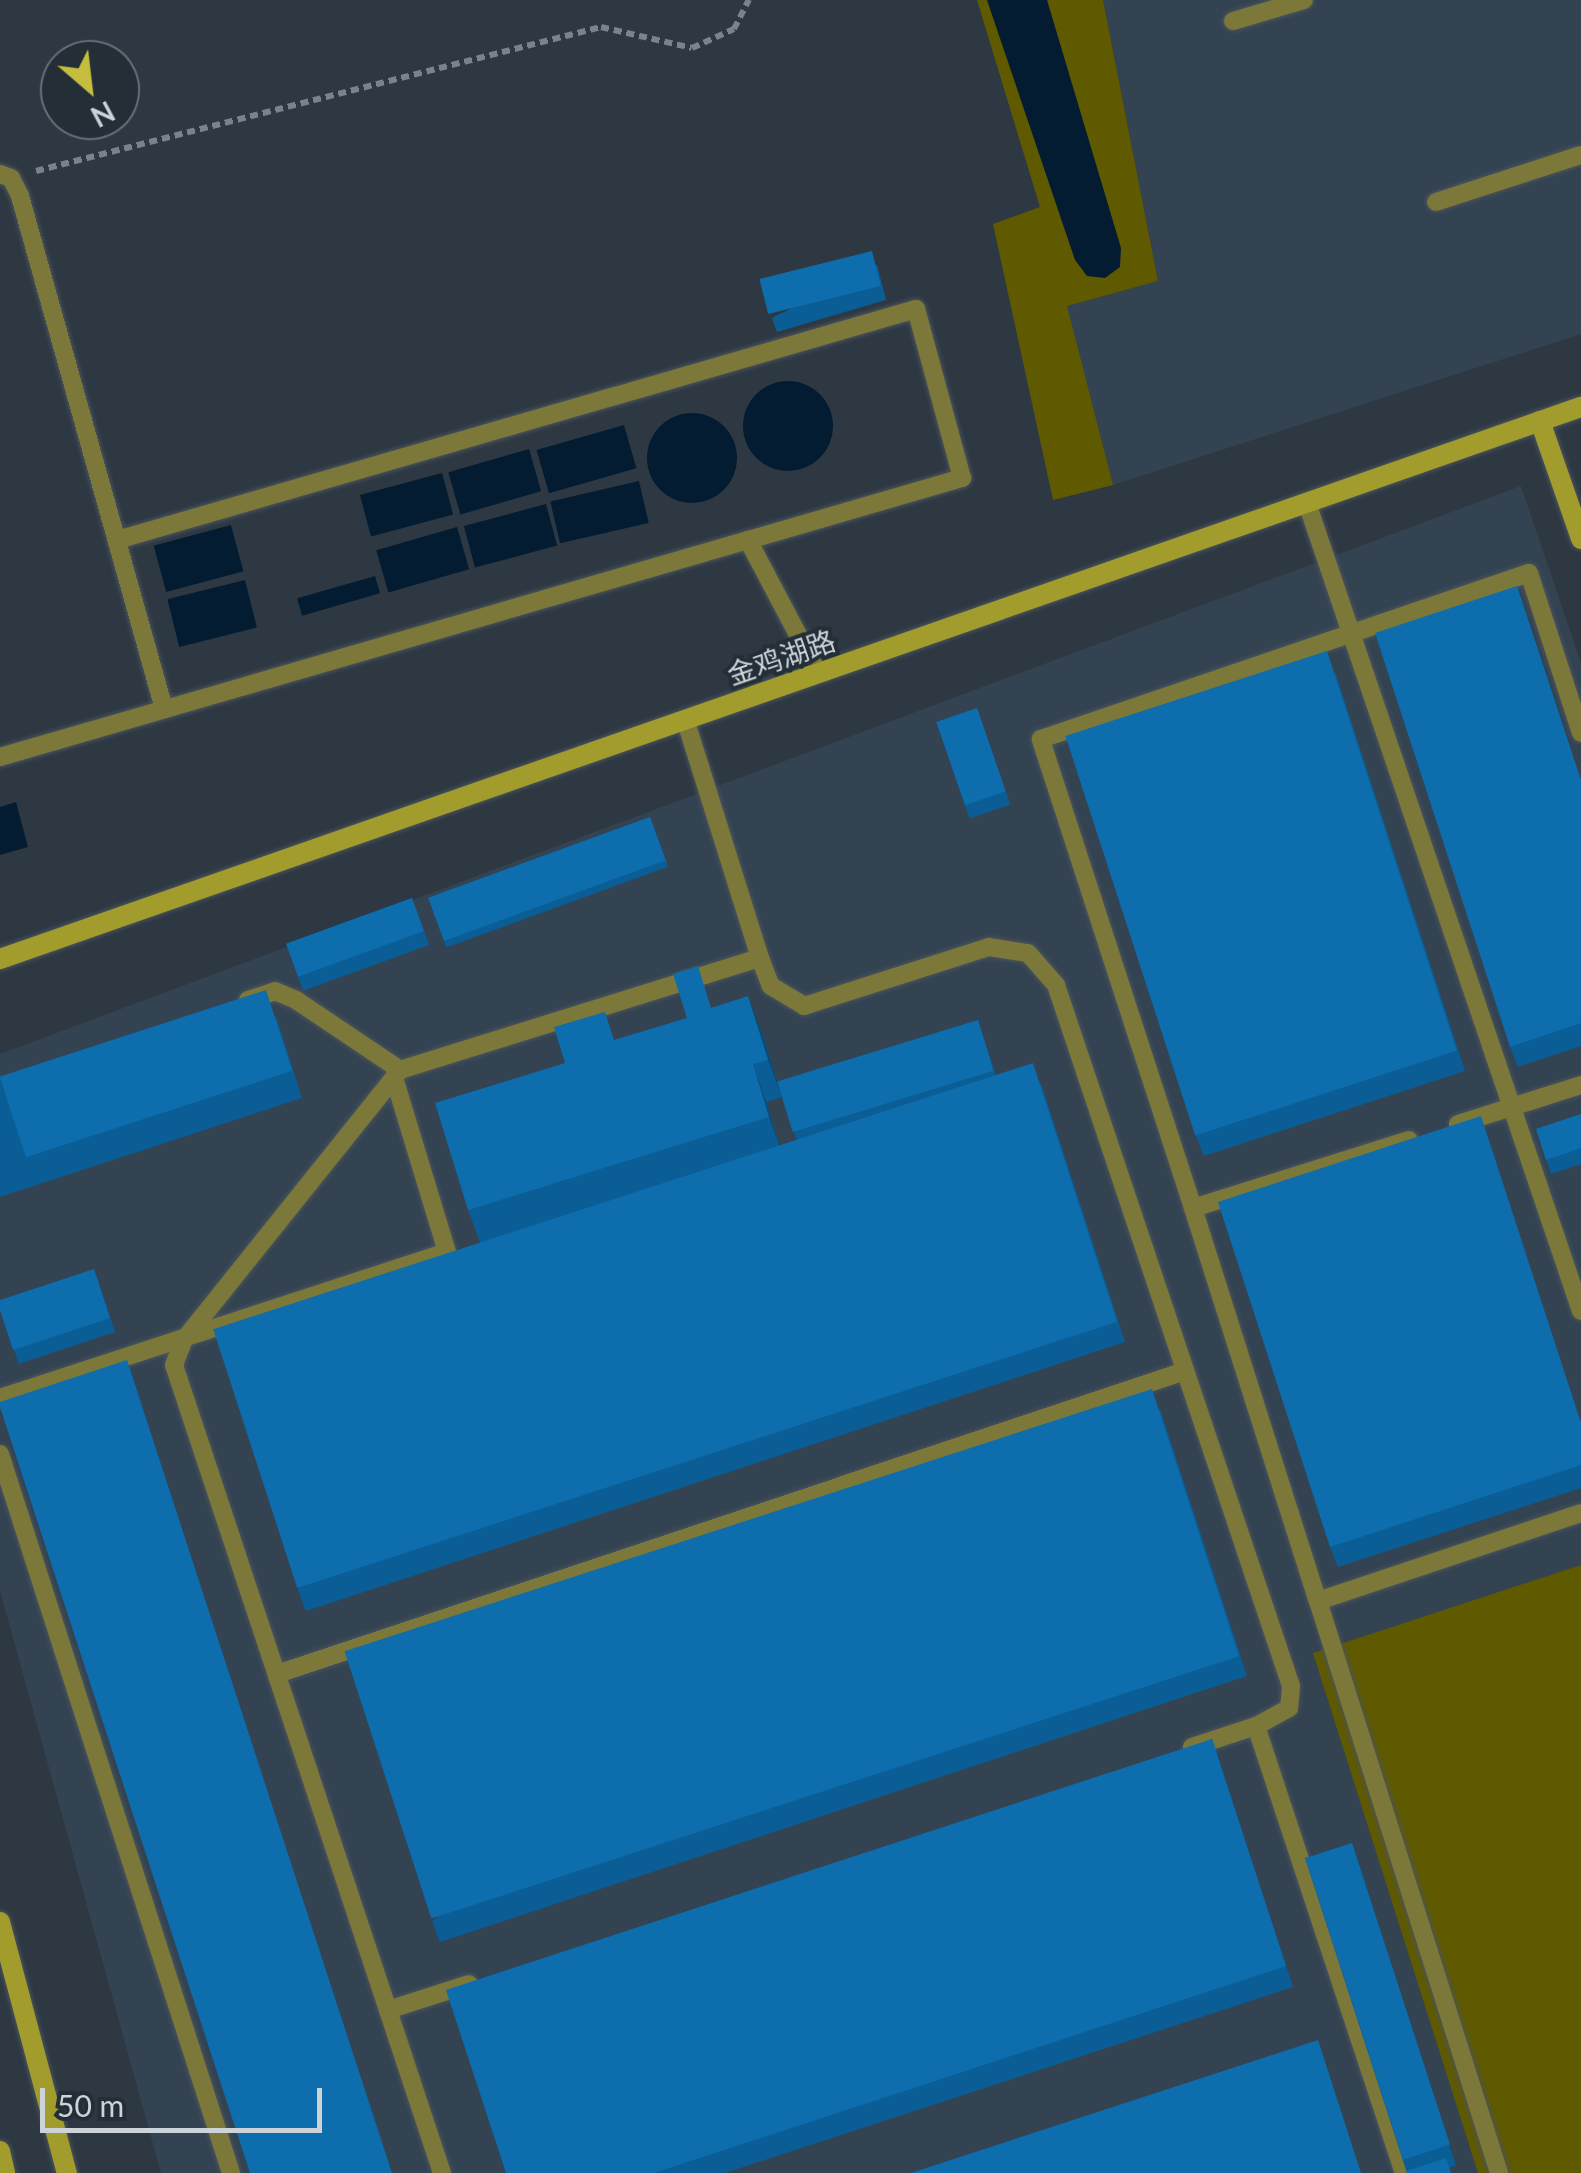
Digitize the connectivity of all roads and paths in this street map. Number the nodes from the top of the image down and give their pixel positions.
1 (749, 0) edge
2 (1304, 0) edge
3 (1233, 22) dead end
4 (1581, 155) edge
5 (5, 176) edge
6 (1436, 202) dead end
7 (1581, 407) edge
8 (1540, 421) junction
9 (1307, 503) junction
10 (1581, 539) edge
11 (118, 540) junction
12 (748, 540) junction
13 (1352, 633) junction
14 (818, 673) junction
15 (164, 709) junction
16 (685, 720) junction
17 (1581, 732) edge
18 (0, 757) edge
19 (0, 958) edge
20 (760, 958) junction
21 (220, 1009) edge
22 (397, 1074) junction
23 (1581, 1084) edge
24 (1512, 1108) junction
25 (1193, 1208) junction
26 (1581, 1311) edge
27 (183, 1341) junction
28 (1185, 1370) junction
29 (0, 1398) edge
30 (0, 1454) edge
31 (1581, 1514) edge
32 (1318, 1600) junction
33 (276, 1674) junction
34 (1256, 1726) junction
35 (1181, 1751) edge
36 (0, 1922) edge
37 (482, 1979) edge
38 (388, 2010) junction
39 (0, 2151) edge
40 (6, 2173) edge
41 (66, 2173) edge
42 (231, 2173) edge
43 (442, 2173) edge
44 (1404, 2173) edge
45 (1499, 2173) edge

1 - 5 path
2 - 3 lane
4 - 6 lane
5 - 11 lane
7 - 8 street, 金鸡湖路
8 - 9 street, 金鸡湖路
8 - 10 street
9 - 13 lane
9 - 14 street, 金鸡湖路
11 - 12 lane
11 - 15 lane
12 - 14 lane
12 - 15 lane
13 - 17 lane
13 - 24 lane
13 - 25 lane
14 - 16 street, 金鸡湖路
15 - 18 lane
16 - 19 street, 金鸡湖路
16 - 20 lane
20 - 22 lane
20 - 28 lane
21 - 22 lane
22 - 27 lane
22 - 27 lane
23 - 24 lane
24 - 25 lane
24 - 26 lane
25 - 32 lane
27 - 29 lane
27 - 33 lane
28 - 33 lane
28 - 34 lane
30 - 42 lane
31 - 32 lane
32 - 45 lane
33 - 38 lane
34 - 35 lane
34 - 44 lane
36 - 41 street
37 - 38 lane
38 - 43 lane
39 - 40 street

